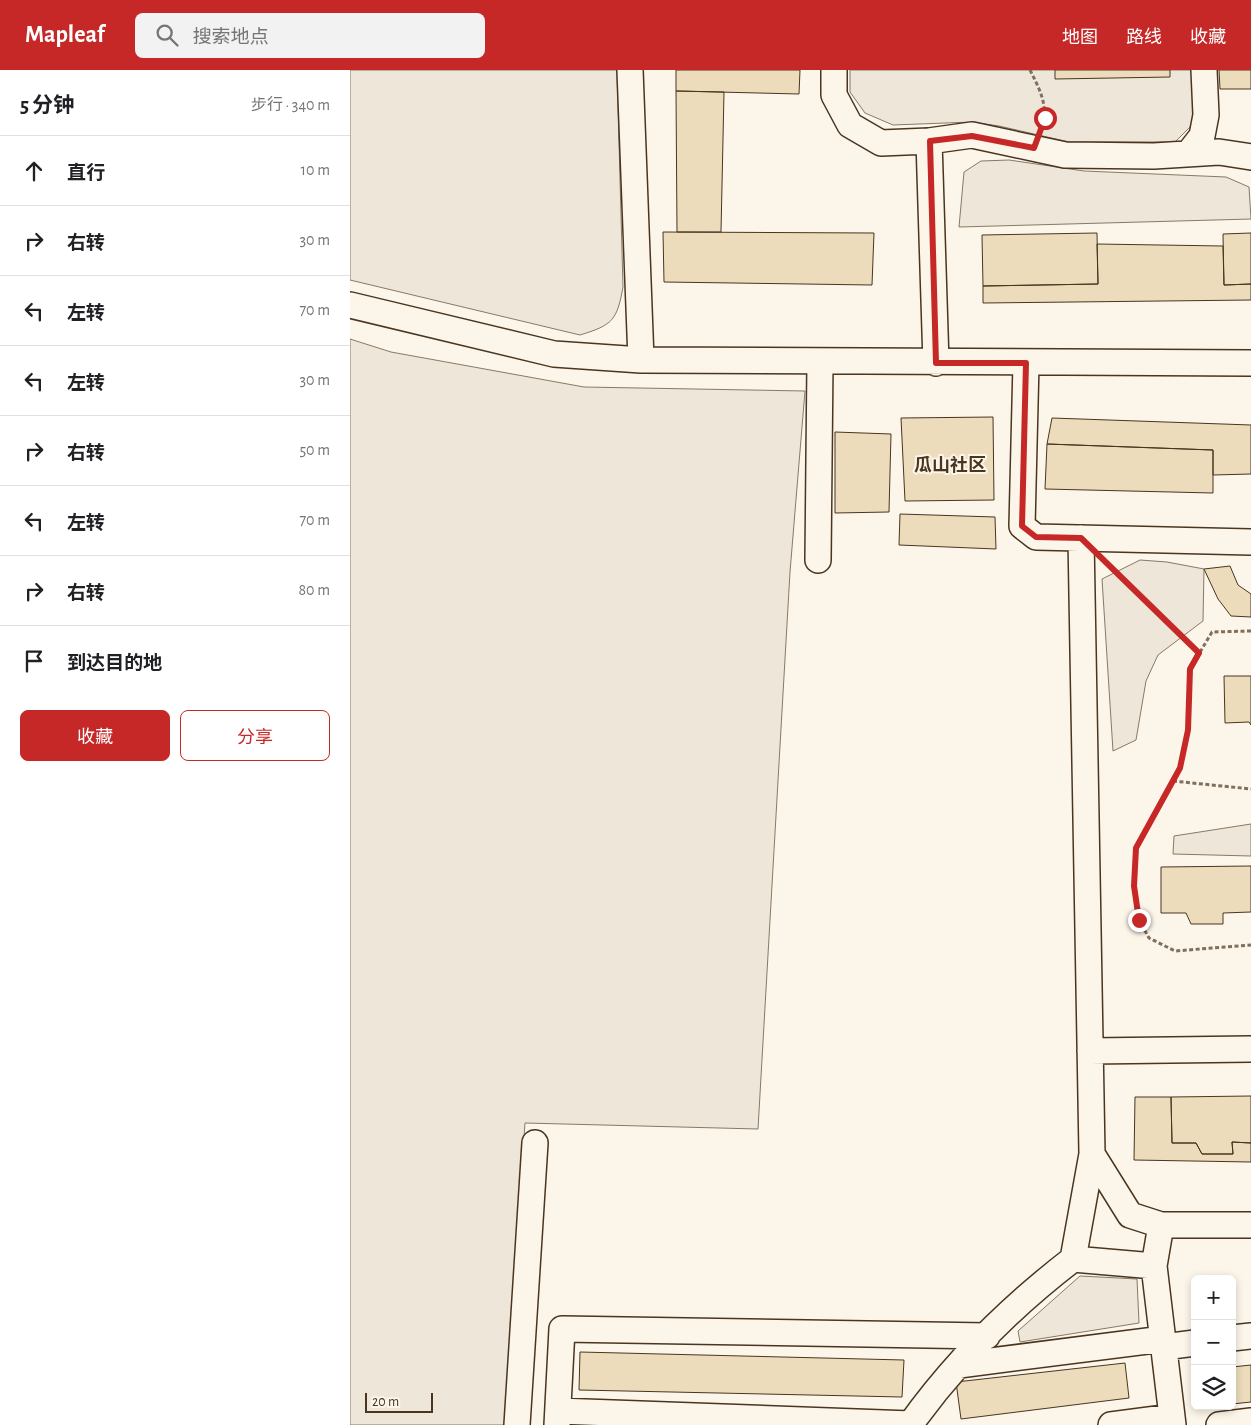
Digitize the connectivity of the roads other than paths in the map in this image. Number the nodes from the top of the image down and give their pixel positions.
1 (630, 70) edge
2 (834, 70) edge
3 (1204, 70) edge
4 (930, 141) junction
5 (1188, 154) junction
6 (1251, 157) edge
7 (350, 305) edge
8 (641, 360) junction
9 (820, 362) junction
10 (936, 363) junction
11 (1026, 363) junction
12 (1251, 363) edge
13 (1081, 538) junction
14 (1251, 542) edge
15 (818, 560) dead end
16 (1251, 1048) edge
17 (1090, 1051) junction
18 (535, 1143) dead end
19 (1092, 1154) junction
20 (1161, 1225) junction
21 (1251, 1225) edge
22 (1073, 1258) junction
23 (1154, 1266) junction
24 (987, 1336) junction
25 (1251, 1336) edge
26 (1236, 1338) edge
27 (1163, 1343) junction
28 (1191, 1343) edge
29 (959, 1365) junction
30 (558, 1418) edge
31 (1173, 1421) edge
32 (1251, 1421) edge
33 (910, 1424) edge
34 (518, 1425) edge
35 (1111, 1425) edge
36 (1219, 1425) edge

1 - 8 street
2 - 4 street
3 - 5 street
4 - 5 street
4 - 10 street
5 - 6 street
7 - 8 street
8 - 9 street
9 - 10 street
9 - 15 street
10 - 11 street
11 - 12 street
11 - 13 street
13 - 14 street
13 - 17 street
16 - 17 street
17 - 19 street
18 - 34 street
19 - 20 street
19 - 22 street
20 - 21 street
20 - 23 street
22 - 23 street
22 - 24 street
23 - 27 street
24 - 29 street
24 - 30 street
25 - 26 street
27 - 28 street
27 - 29 street
27 - 31 street
29 - 33 street
30 - 33 street
31 - 35 street
32 - 36 street

